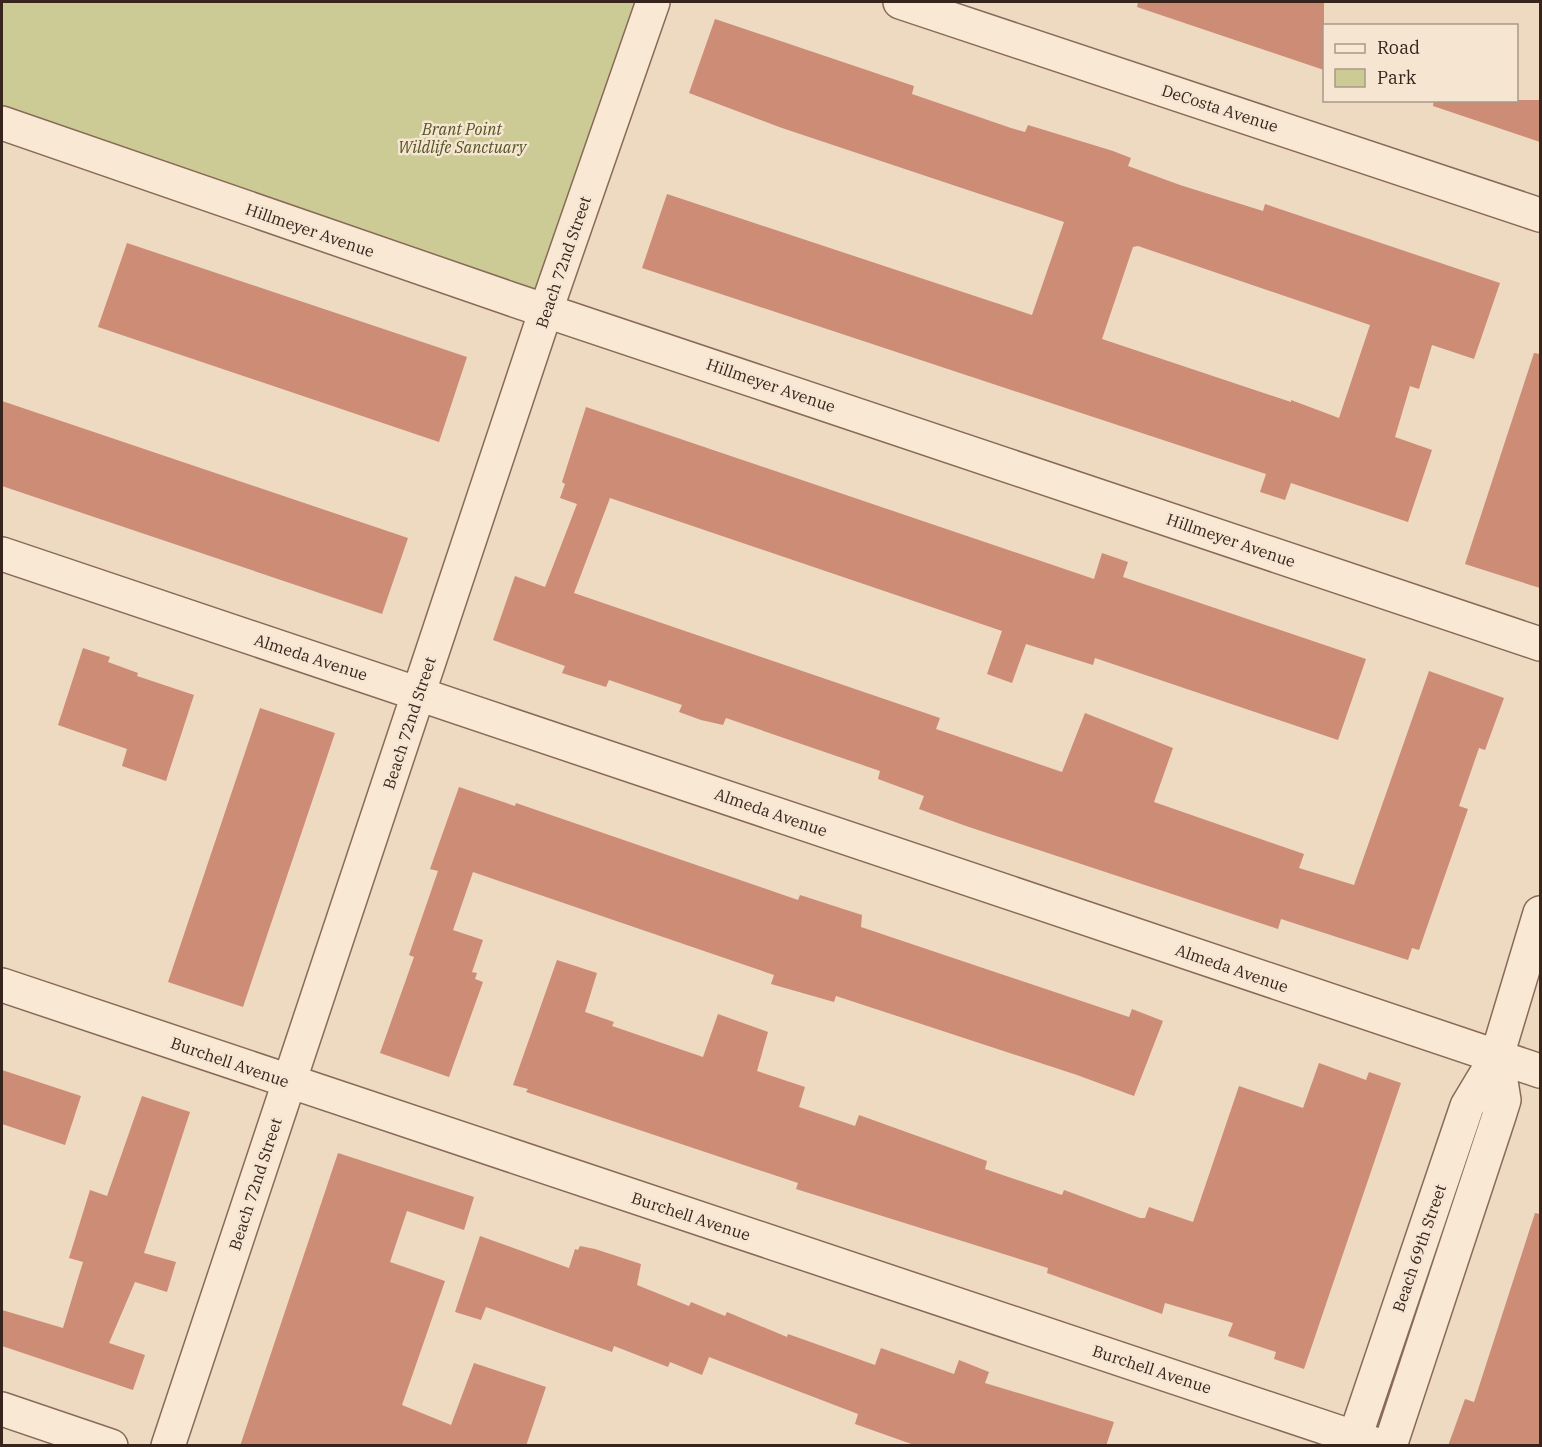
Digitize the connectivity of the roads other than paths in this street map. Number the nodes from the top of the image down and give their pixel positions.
1 (653, 2) edge
2 (900, 2) edge
3 (2, 123) edge
4 (1540, 215) edge
5 (546, 310) junction
6 (2, 554) edge
7 (1540, 644) edge
8 (420, 694) junction
9 (1540, 913) edge
10 (2, 985) edge
11 (1497, 1056) junction
12 (1540, 1071) edge
13 (289, 1082) junction
14 (2, 1408) edge
15 (1362, 1443) edge
16 (111, 1446) edge
17 (168, 1446) edge
18 (1390, 1446) edge

1 - 5 street, Beach 72nd Street
2 - 4 street, DeCosta Avenue
3 - 5 street, Hillmeyer Avenue
5 - 7 street, Hillmeyer Avenue
5 - 8 street, Beach 72nd Street
6 - 8 street, Almeda Avenue
8 - 11 street, Almeda Avenue
8 - 13 street, Beach 72nd Street
9 - 11 street, Beach 69th Street
10 - 13 street, Burchell Avenue
11 - 12 street, Almeda Avenue
11 - 15 street, Beach 69th Street
11 - 18 street, Beach 69th Street
13 - 15 street, Burchell Avenue
13 - 17 street, Beach 72nd Street
14 - 16 street

